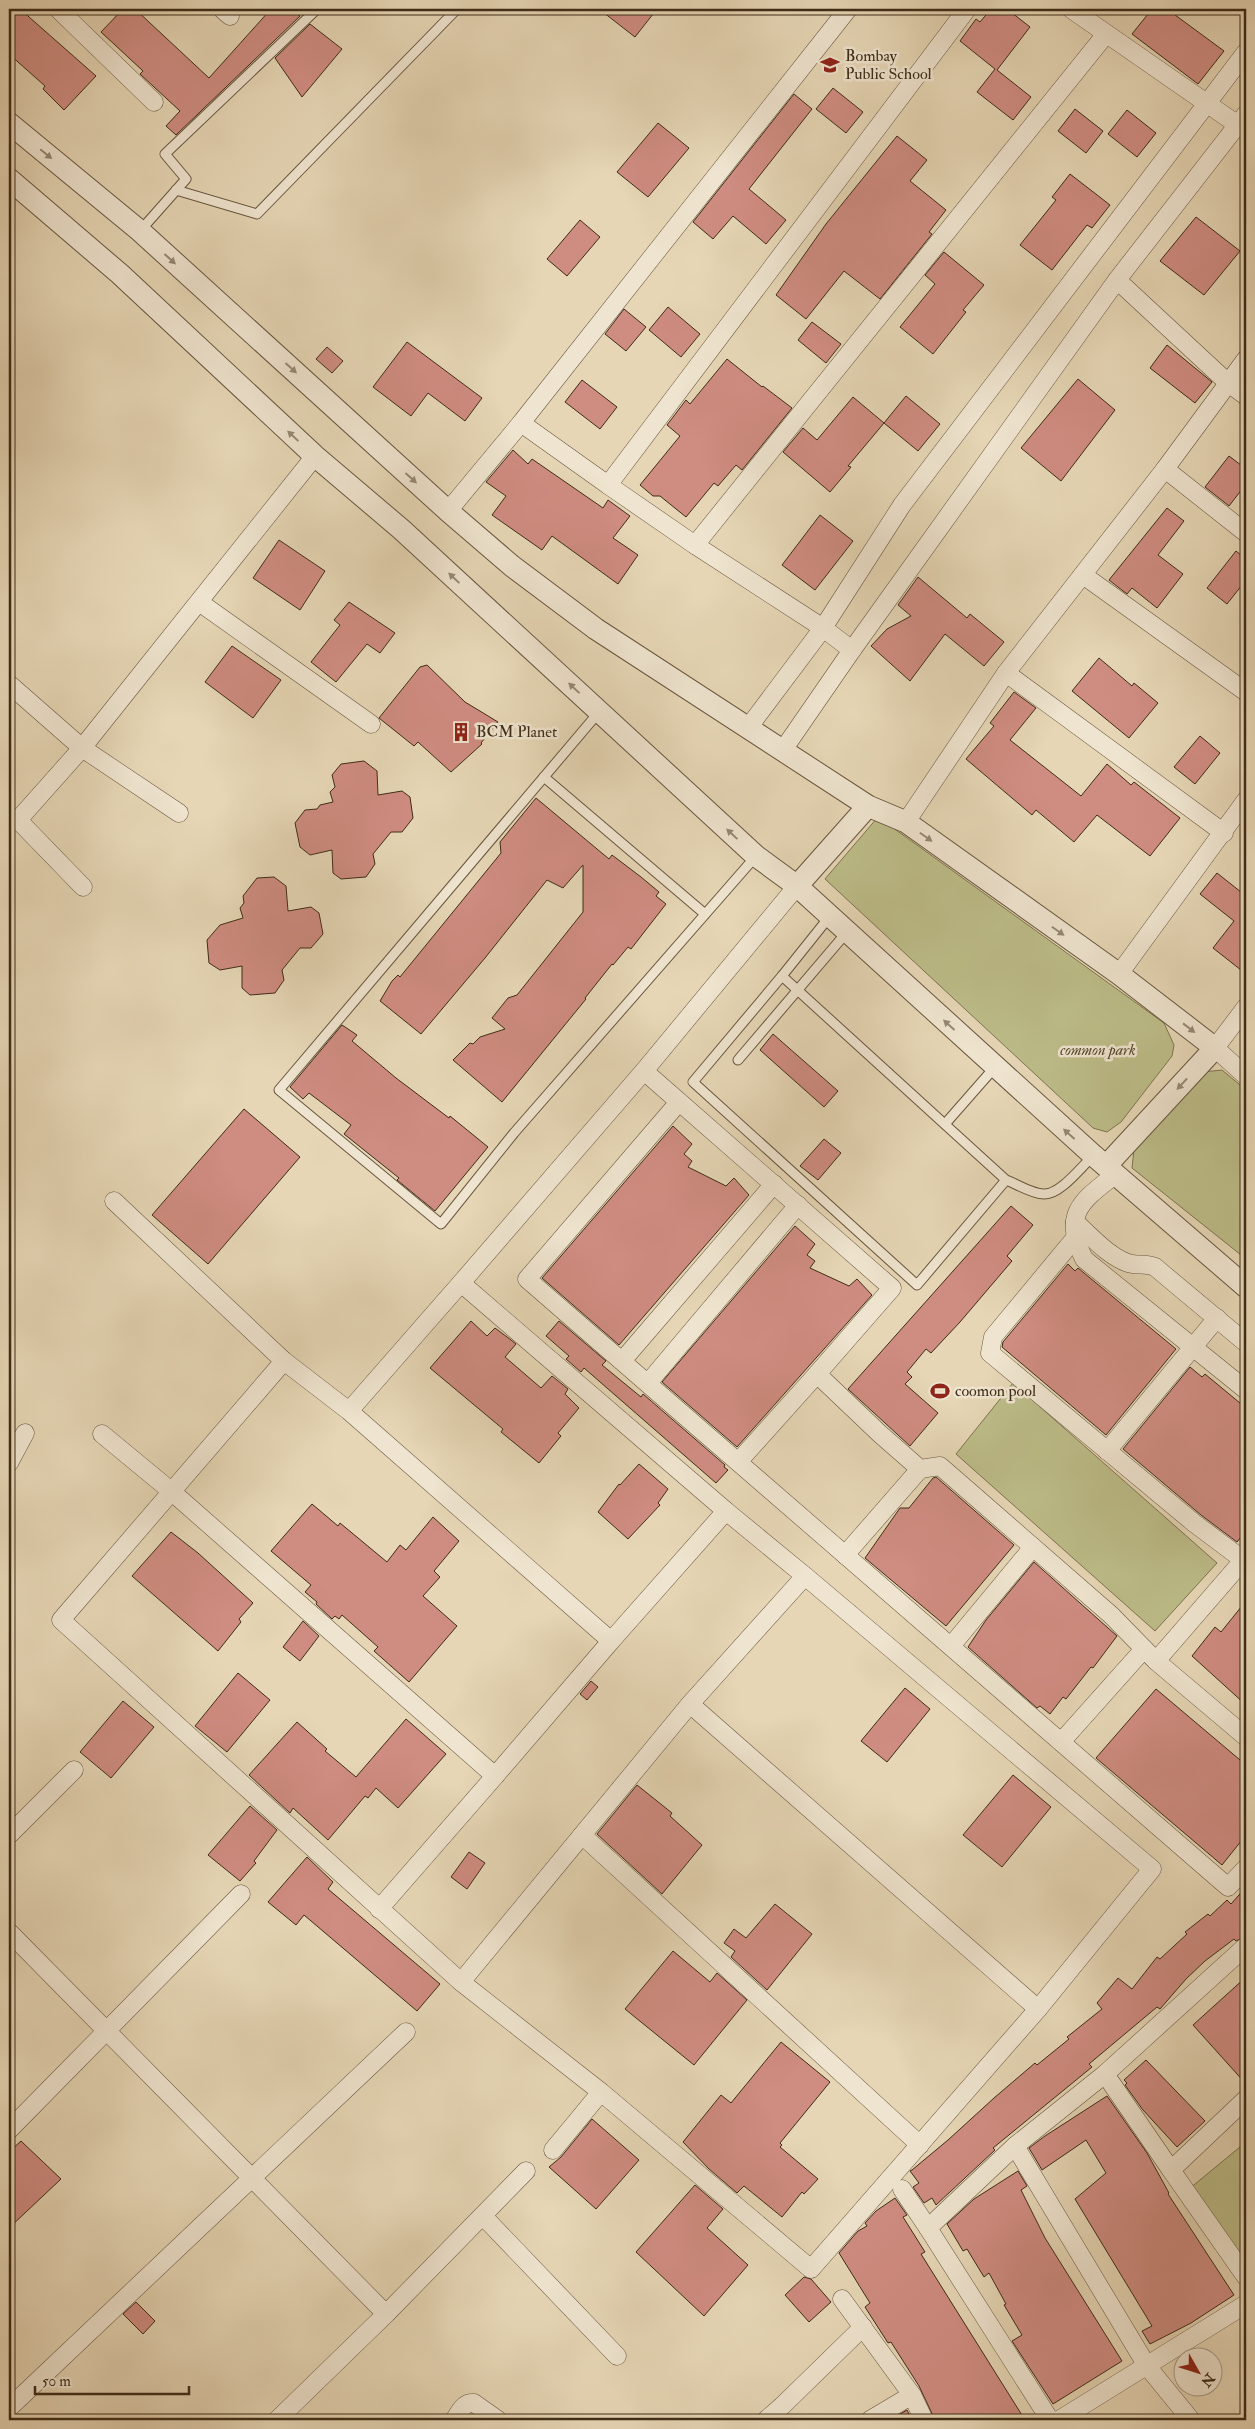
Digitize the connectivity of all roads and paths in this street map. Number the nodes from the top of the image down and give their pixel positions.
1 (58, 9) edge
2 (317, 9) edge
3 (457, 9) edge
4 (848, 9) edge
5 (967, 9) edge
6 (1071, 9) edge
7 (1106, 34) junction
8 (1246, 52) edge
9 (154, 102) dead end
10 (1207, 104) junction
11 (1242, 120) edge
12 (12, 132) edge
13 (9, 179) edge
14 (176, 190) junction
15 (140, 231) junction
16 (1117, 280) junction
17 (1246, 359) edge
18 (1227, 382) junction
19 (1246, 396) edge
20 (521, 423) junction
21 (315, 456) junction
22 (1165, 469) junction
23 (608, 486) junction
24 (448, 511) junction
25 (1246, 533) edge
26 (695, 546) junction
27 (1083, 575) junction
28 (199, 602) junction
29 (823, 628) junction
30 (852, 650) junction
31 (1006, 673) junction
32 (9, 684) edge
33 (1246, 692) edge
34 (599, 712) junction
35 (371, 724) dead end
36 (748, 728) junction
37 (82, 748) junction
38 (783, 750) junction
39 (544, 777) junction
40 (1246, 800) edge
41 (868, 806) junction
42 (179, 813) dead end
43 (13, 822) edge
44 (906, 822) junction
45 (1224, 833) junction
46 (756, 856) junction
47 (797, 886) junction
48 (83, 887) dead end
49 (705, 914) junction
50 (830, 916) junction
51 (847, 932) junction
52 (1119, 974) junction
53 (782, 976) junction
54 (798, 990) junction
55 (1246, 1007) edge
56 (1215, 1048) junction
57 (738, 1060) dead end
58 (996, 1067) junction
59 (644, 1072) junction
60 (1246, 1076) edge
61 (679, 1102) junction
62 (945, 1124) junction
63 (1105, 1165) junction
64 (1006, 1180) junction
65 (774, 1184) junction
66 (114, 1201) dead end
67 (798, 1205) junction
68 (1076, 1229) junction
69 (461, 1284) junction
70 (1246, 1287) edge
71 (1217, 1318) junction
72 (1246, 1343) edge
73 (1193, 1346) junction
74 (284, 1361) junction
75 (622, 1361) junction
76 (817, 1374) junction
77 (648, 1383) junction
78 (1246, 1390) edge
79 (349, 1411) junction
80 (25, 1433) dead end
81 (102, 1434) dead end
82 (1107, 1450) junction
83 (738, 1462) junction
84 (9, 1463) edge
85 (920, 1469) junction
86 (171, 1491) junction
87 (726, 1511) junction
88 (1033, 1547) junction
89 (845, 1554) junction
90 (1245, 1560) edge
91 (805, 1576) junction
92 (611, 1641) junction
93 (951, 1646) junction
94 (1150, 1655) junction
95 (690, 1704) junction
96 (1246, 1738) edge
97 (1061, 1742) junction
98 (74, 1770) dead end
99 (495, 1776) junction
100 (582, 1834) junction
101 (9, 1835) edge
102 (1246, 1868) edge
103 (241, 1894) dead end
104 (379, 1909) junction
105 (9, 1932) edge
106 (1246, 1946) edge
107 (461, 1982) junction
108 (1038, 2009) junction
109 (105, 2031) junction
110 (406, 2032) dead end
111 (1105, 2074) junction
112 (601, 2092) junction
113 (1246, 2099) edge
114 (9, 2130) edge
115 (920, 2145) junction
116 (1015, 2146) junction
117 (553, 2150) dead end
118 (1172, 2170) junction
119 (526, 2171) dead end
120 (253, 2179) junction
121 (902, 2189) dead end
122 (483, 2216) junction
123 (928, 2228) junction
124 (1246, 2277) edge
125 (842, 2299) dead end
126 (1246, 2304) edge
127 (386, 2314) junction
128 (863, 2327) junction
129 (617, 2356) dead end
130 (1147, 2366) junction
131 (912, 2395) junction
132 (9, 2408) edge
133 (9, 2414) edge
134 (14, 2420) edge
135 (276, 2420) edge
136 (454, 2420) edge
137 (498, 2420) edge
138 (766, 2420) edge
139 (870, 2420) edge
140 (924, 2420) edge
141 (1050, 2420) edge
142 (1059, 2420) edge
143 (1191, 2420) edge

1 - 9 street
2 - 14 lane
3 - 14 lane
4 - 20 street
5 - 23 street
6 - 7 street
7 - 10 street
7 - 26 street
8 - 10 street
10 - 11 street
10 - 29 street
11 - 16 street
12 -> 15 street
21 -> 13 street
14 - 15 lane
15 -> 24 street
16 - 18 street
16 - 30 street
17 - 18 street
18 - 19 street
18 - 22 street
20 - 23 street
20 - 24 street
21 - 28 street
34 -> 21 street
22 - 25 street
22 - 27 street
23 - 26 street
24 - 36 street
26 - 29 street
27 - 31 street
27 - 33 street
28 - 35 street
28 - 37 street
29 - 30 street
29 - 36 street
30 - 38 street
31 - 44 street
31 - 45 street
32 - 37 street
34 - 39 lane
46 -> 34 street
36 - 38 street
37 - 42 street
37 - 43 street
38 - 41 street
39 - 49 lane
39 - 49 lane
40 - 45 street
41 - 44 street
41 - 47 street
43 - 48 street
44 -> 52 street
45 - 52 street
46 - 47 street
46 - 49 lane
47 - 50 street
47 - 59 street
50 - 51 street
50 - 53 lane
51 - 54 lane
58 -> 51 street
52 -> 56 street
53 - 54 lane
53 - 64 lane
54 - 57 lane
54 - 62 lane
55 - 56 street
56 - 60 street
56 -> 63 street
58 - 62 lane
63 -> 58 street
59 - 61 street
59 - 69 street
61 - 65 street
61 - 75 street
62 - 64 lane
63 - 64 lane
63 - 68 street
63 - 70 street
65 - 67 street
65 - 75 street
66 - 74 street
67 - 76 street
67 - 77 street
68 - 71 street
68 - 73 street
68 - 82 street
69 - 79 street
69 - 87 street
71 - 72 street
71 - 73 street
73 - 78 street
73 - 82 street
74 - 79 street
74 - 86 street
75 - 77 street
76 - 83 street
76 - 85 street
77 - 83 street
79 - 92 street
80 - 84 street
81 - 86 street
82 - 90 street
83 - 89 street
85 - 88 street
85 - 89 street
86 - 99 street
86 - 104 street
87 - 91 street
87 - 92 street
88 - 93 street
88 - 94 street
89 - 93 street
90 - 94 street
91 - 95 street
91 - 108 street
92 - 99 street
93 - 97 street
94 - 96 street
94 - 97 street
95 - 100 street
95 - 108 street
97 - 102 street
98 - 101 street
99 - 104 street
100 - 107 street
100 - 115 street
103 - 109 street
104 - 107 street
105 - 109 street
106 - 111 street
107 - 112 street
108 - 115 street
109 - 114 street
109 - 120 street
110 - 120 street
111 - 116 street
111 - 118 street
112 - 115 street
112 - 117 street
113 - 118 street
116 - 123 street
116 - 130 street
118 - 124 street
119 - 122 street
120 - 127 street
120 - 132 street
121 - 123 street
122 - 127 street
122 - 129 street
123 - 141 street
125 - 128 street
126 - 130 street
127 - 135 street
128 - 131 street
128 - 138 street
130 - 142 street
130 - 143 street
131 - 139 street
131 - 140 street
133 - 134 street
136 - 137 street

